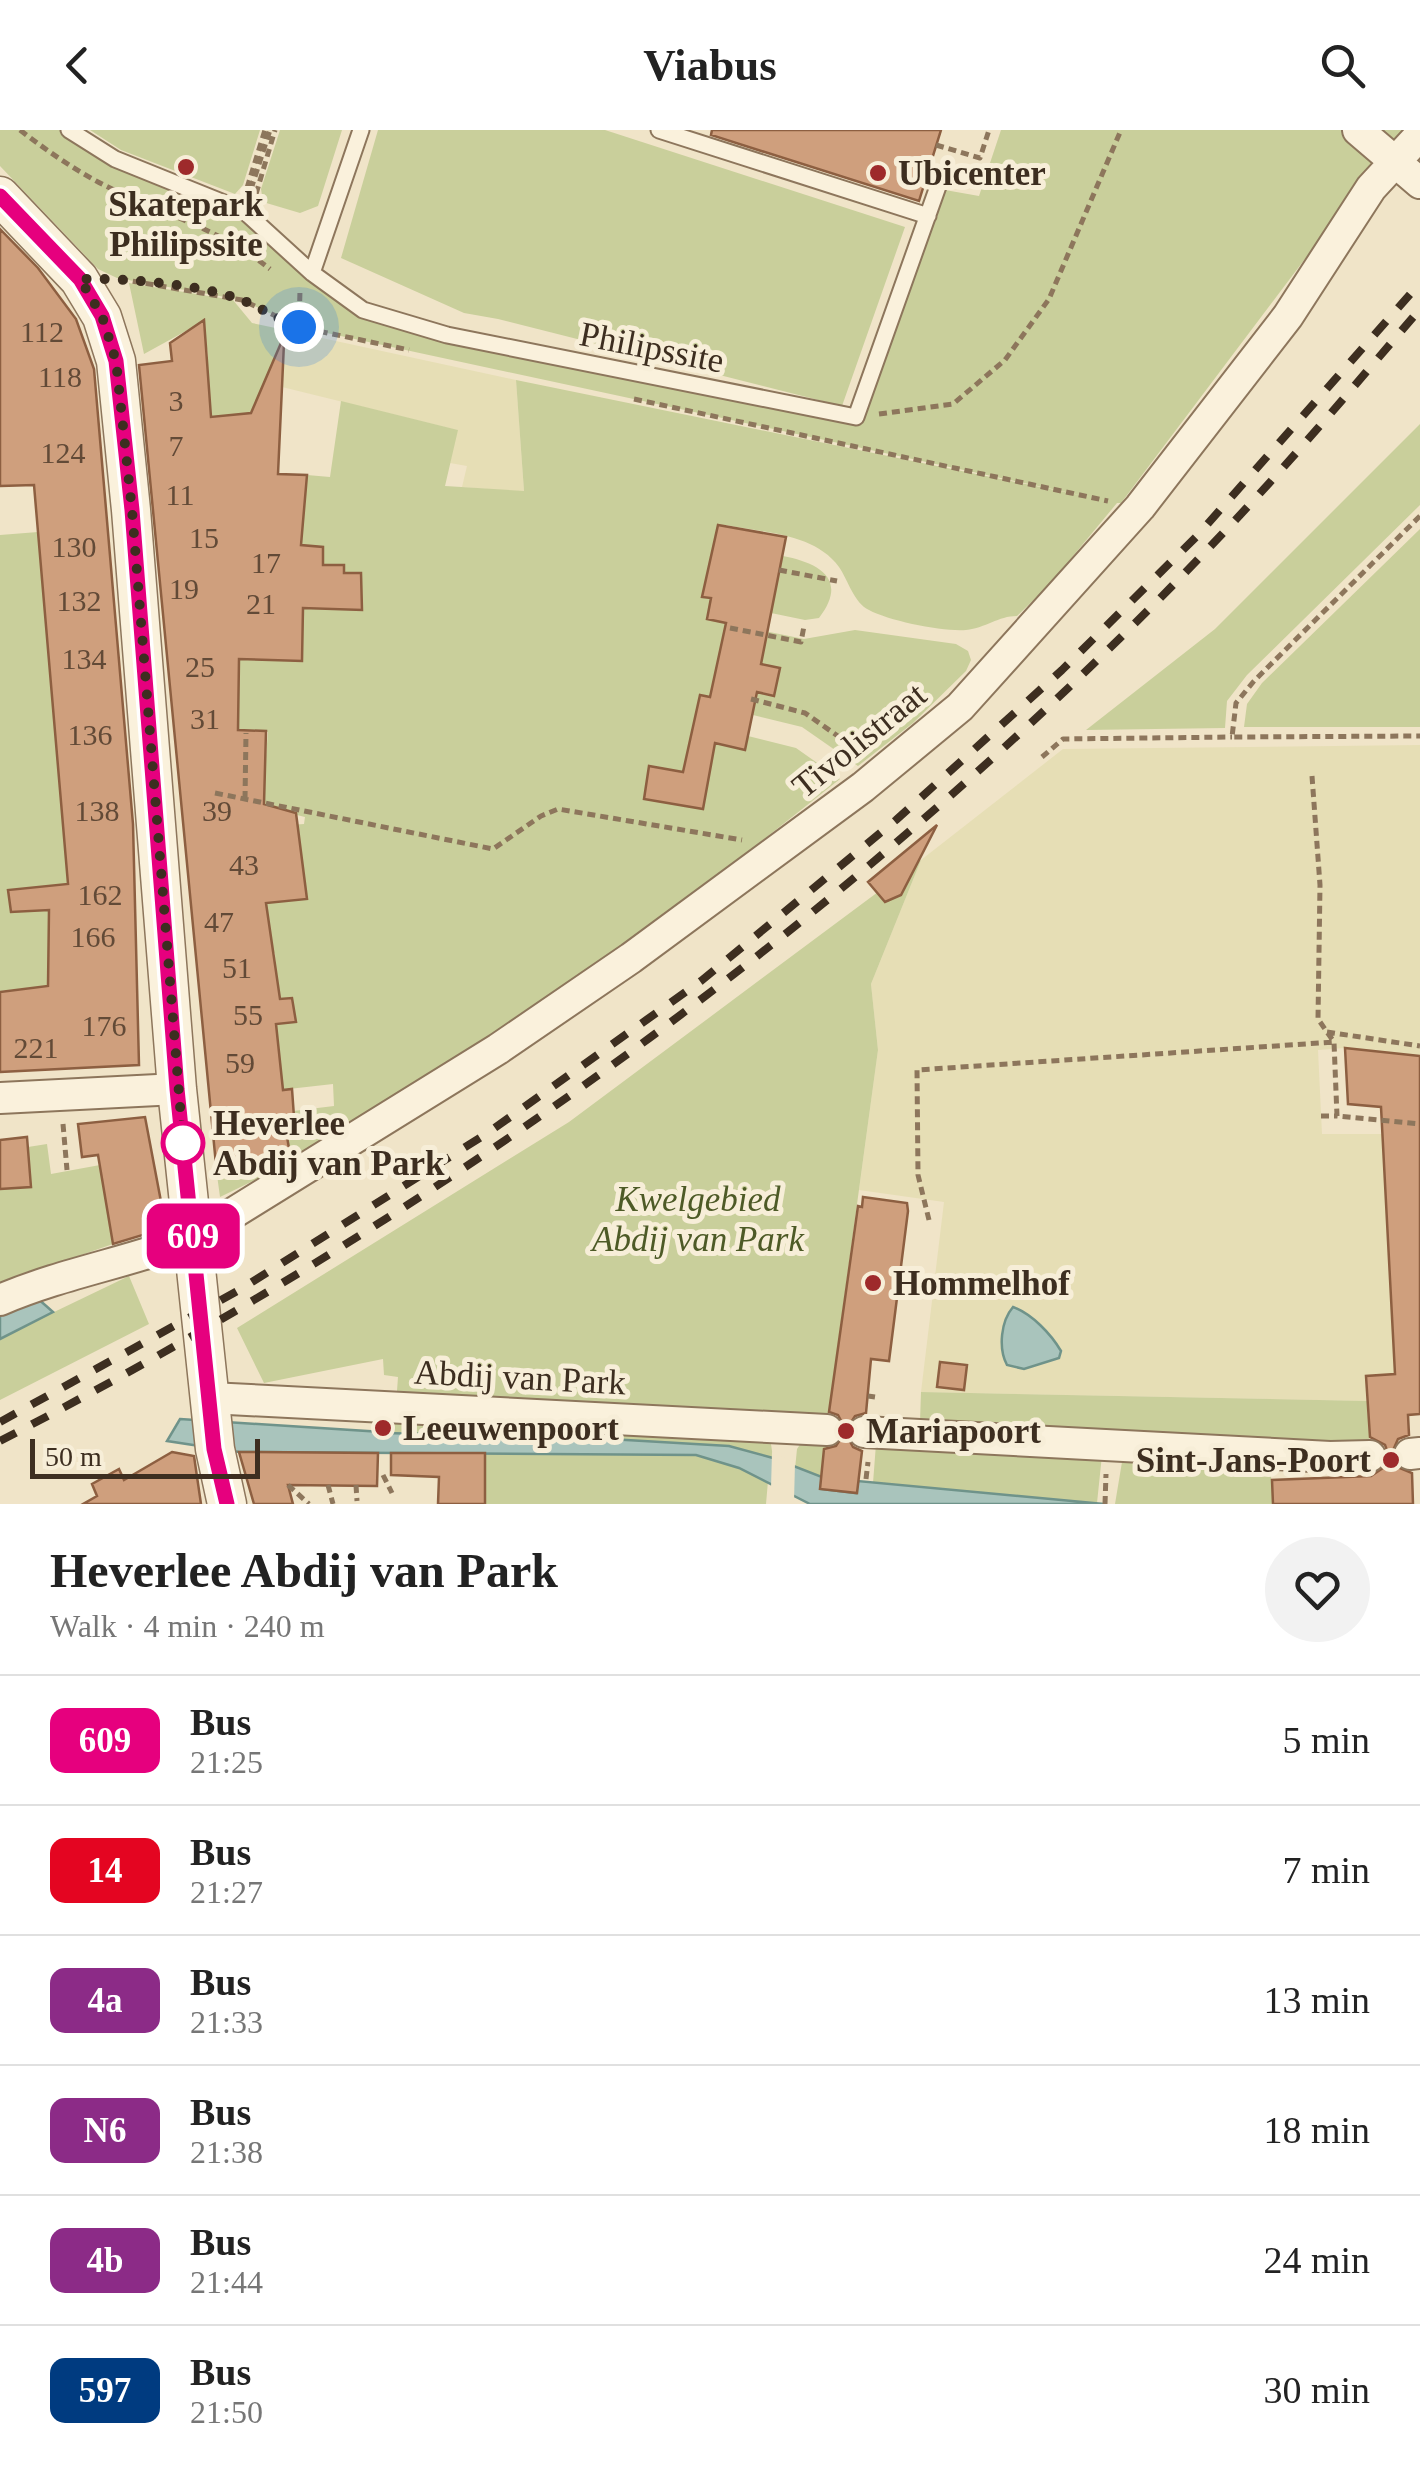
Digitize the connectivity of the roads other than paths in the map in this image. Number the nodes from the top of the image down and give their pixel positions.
1 (69, 130) edge
2 (361, 130) edge
3 (658, 130) edge
4 (1358, 130) edge
5 (1420, 135) edge
6 (1396, 162) junction
7 (941, 178) dead end
8 (1420, 184) edge
9 (0, 196) edge
10 (928, 216) junction
11 (312, 273) junction
12 (177, 1089) junction
13 (0, 1098) edge
14 (193, 1238) junction
15 (0, 1300) edge
16 (212, 1422) junction
17 (827, 1430) dead end
18 (864, 1432) dead end
19 (1370, 1456) dead end
20 (226, 1504) edge

1 - 11 lane, Philipssite
2 - 11 lane
3 - 10 lane
4 - 6 street
5 - 6 street, Tivolistraat
6 - 8 street
6 - 14 street, Tivolistraat
7 - 10 lane
9 - 12 street
10 - 11 lane, Philipssite
12 - 13 street
12 - 14 street
14 - 15 street, Tivolistraat
14 - 16 street
16 - 17 street, Abdij van Park
16 - 20 street
18 - 19 street

